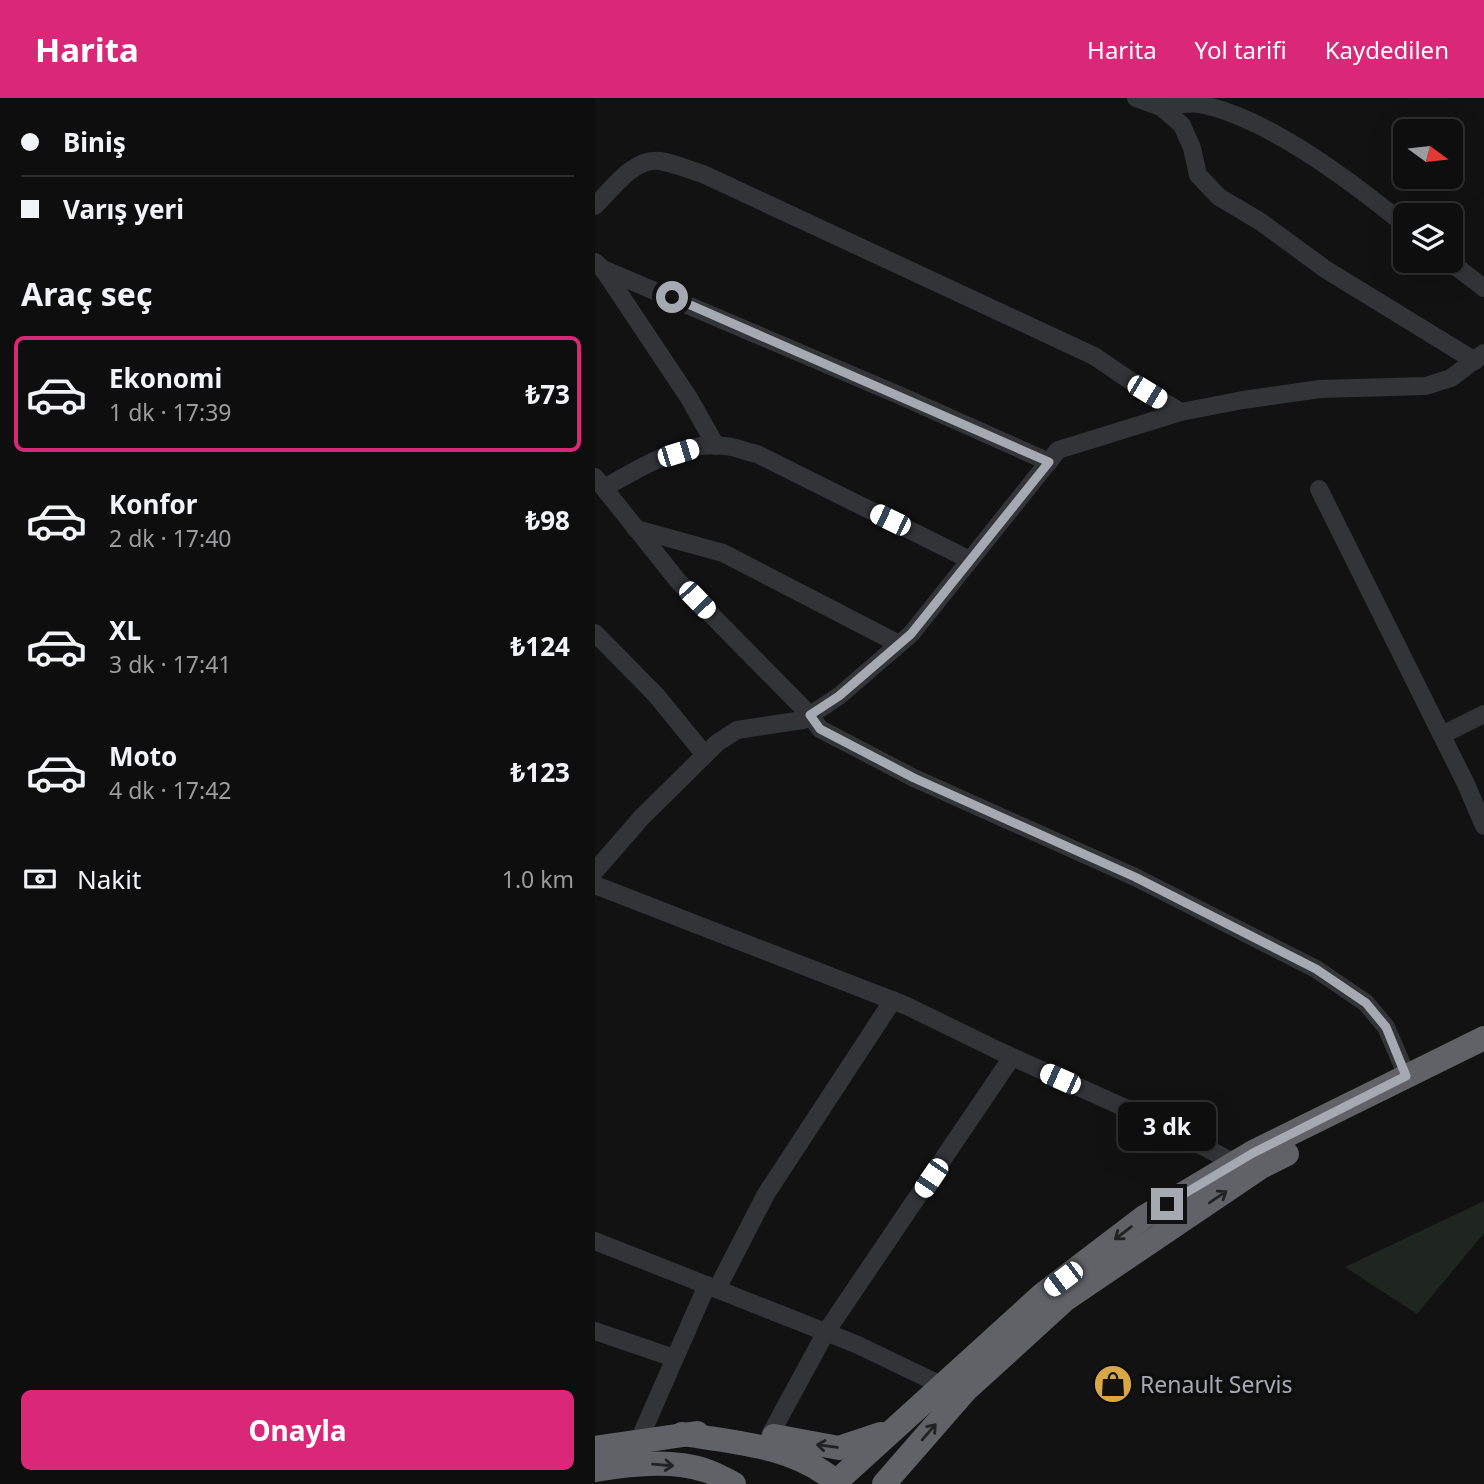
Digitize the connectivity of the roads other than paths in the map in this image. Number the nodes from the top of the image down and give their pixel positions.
1 (1136, 98) edge
2 (1161, 107) junction
3 (595, 206) edge
4 (1393, 215) edge
5 (599, 265) edge
6 (1463, 272) edge
7 (1484, 288) edge
8 (1480, 357) edge
9 (1181, 412) junction
10 (716, 446) junction
11 (1049, 462) junction
12 (599, 483) edge
13 (1319, 489) dead end
14 (636, 529) junction
15 (970, 560) junction
16 (595, 633) edge
17 (899, 644) junction
18 (1484, 714) edge
19 (810, 715) junction
20 (1442, 735) junction
21 (705, 755) junction
22 (1484, 826) edge
23 (595, 871) edge
24 (595, 885) edge
25 (894, 1000) junction
26 (1484, 1038) edge
27 (1013, 1057) junction
28 (1484, 1057) edge
29 (1406, 1076) junction
30 (1235, 1163) junction
31 (595, 1241) edge
32 (712, 1287) junction
33 (595, 1331) edge
34 (826, 1332) junction
35 (674, 1358) junction
36 (941, 1385) junction
37 (892, 1431) junction
38 (682, 1434) junction
39 (770, 1435) junction
40 (639, 1440) junction
41 (601, 1443) edge
42 (595, 1470) edge
43 (712, 1477) edge
44 (838, 1483) edge
45 (734, 1484) edge
46 (884, 1484) edge

1 - 2 street
2 - 4 street
2 - 8 street
3 - 9 street
5 - 10 street
5 - 11 street
6 - 7 street
8 - 9 street
9 - 11 street
10 - 12 street
10 - 15 street
11 - 15 street
12 - 14 street
13 - 20 street
14 - 17 street
14 - 19 street
15 - 17 street
16 - 21 street
17 - 19 street
18 - 20 street
19 - 21 street
19 - 29 street
20 - 22 street
21 - 23 street
24 - 25 street
25 - 27 street
25 - 32 street
26 - 29 highway
27 - 30 street
27 - 34 street
46 -> 28 highway
29 - 30 highway
30 -> 36 highway
31 - 32 street
32 - 34 street
32 - 35 street
33 - 35 street
34 - 36 street
34 - 39 street
35 - 40 street
36 - 37 highway
37 -> 39 highway
37 - 44 highway
38 - 39 highway
38 - 40 highway
38 - 44 highway
40 - 41 highway
42 -> 43 highway
43 - 45 highway

